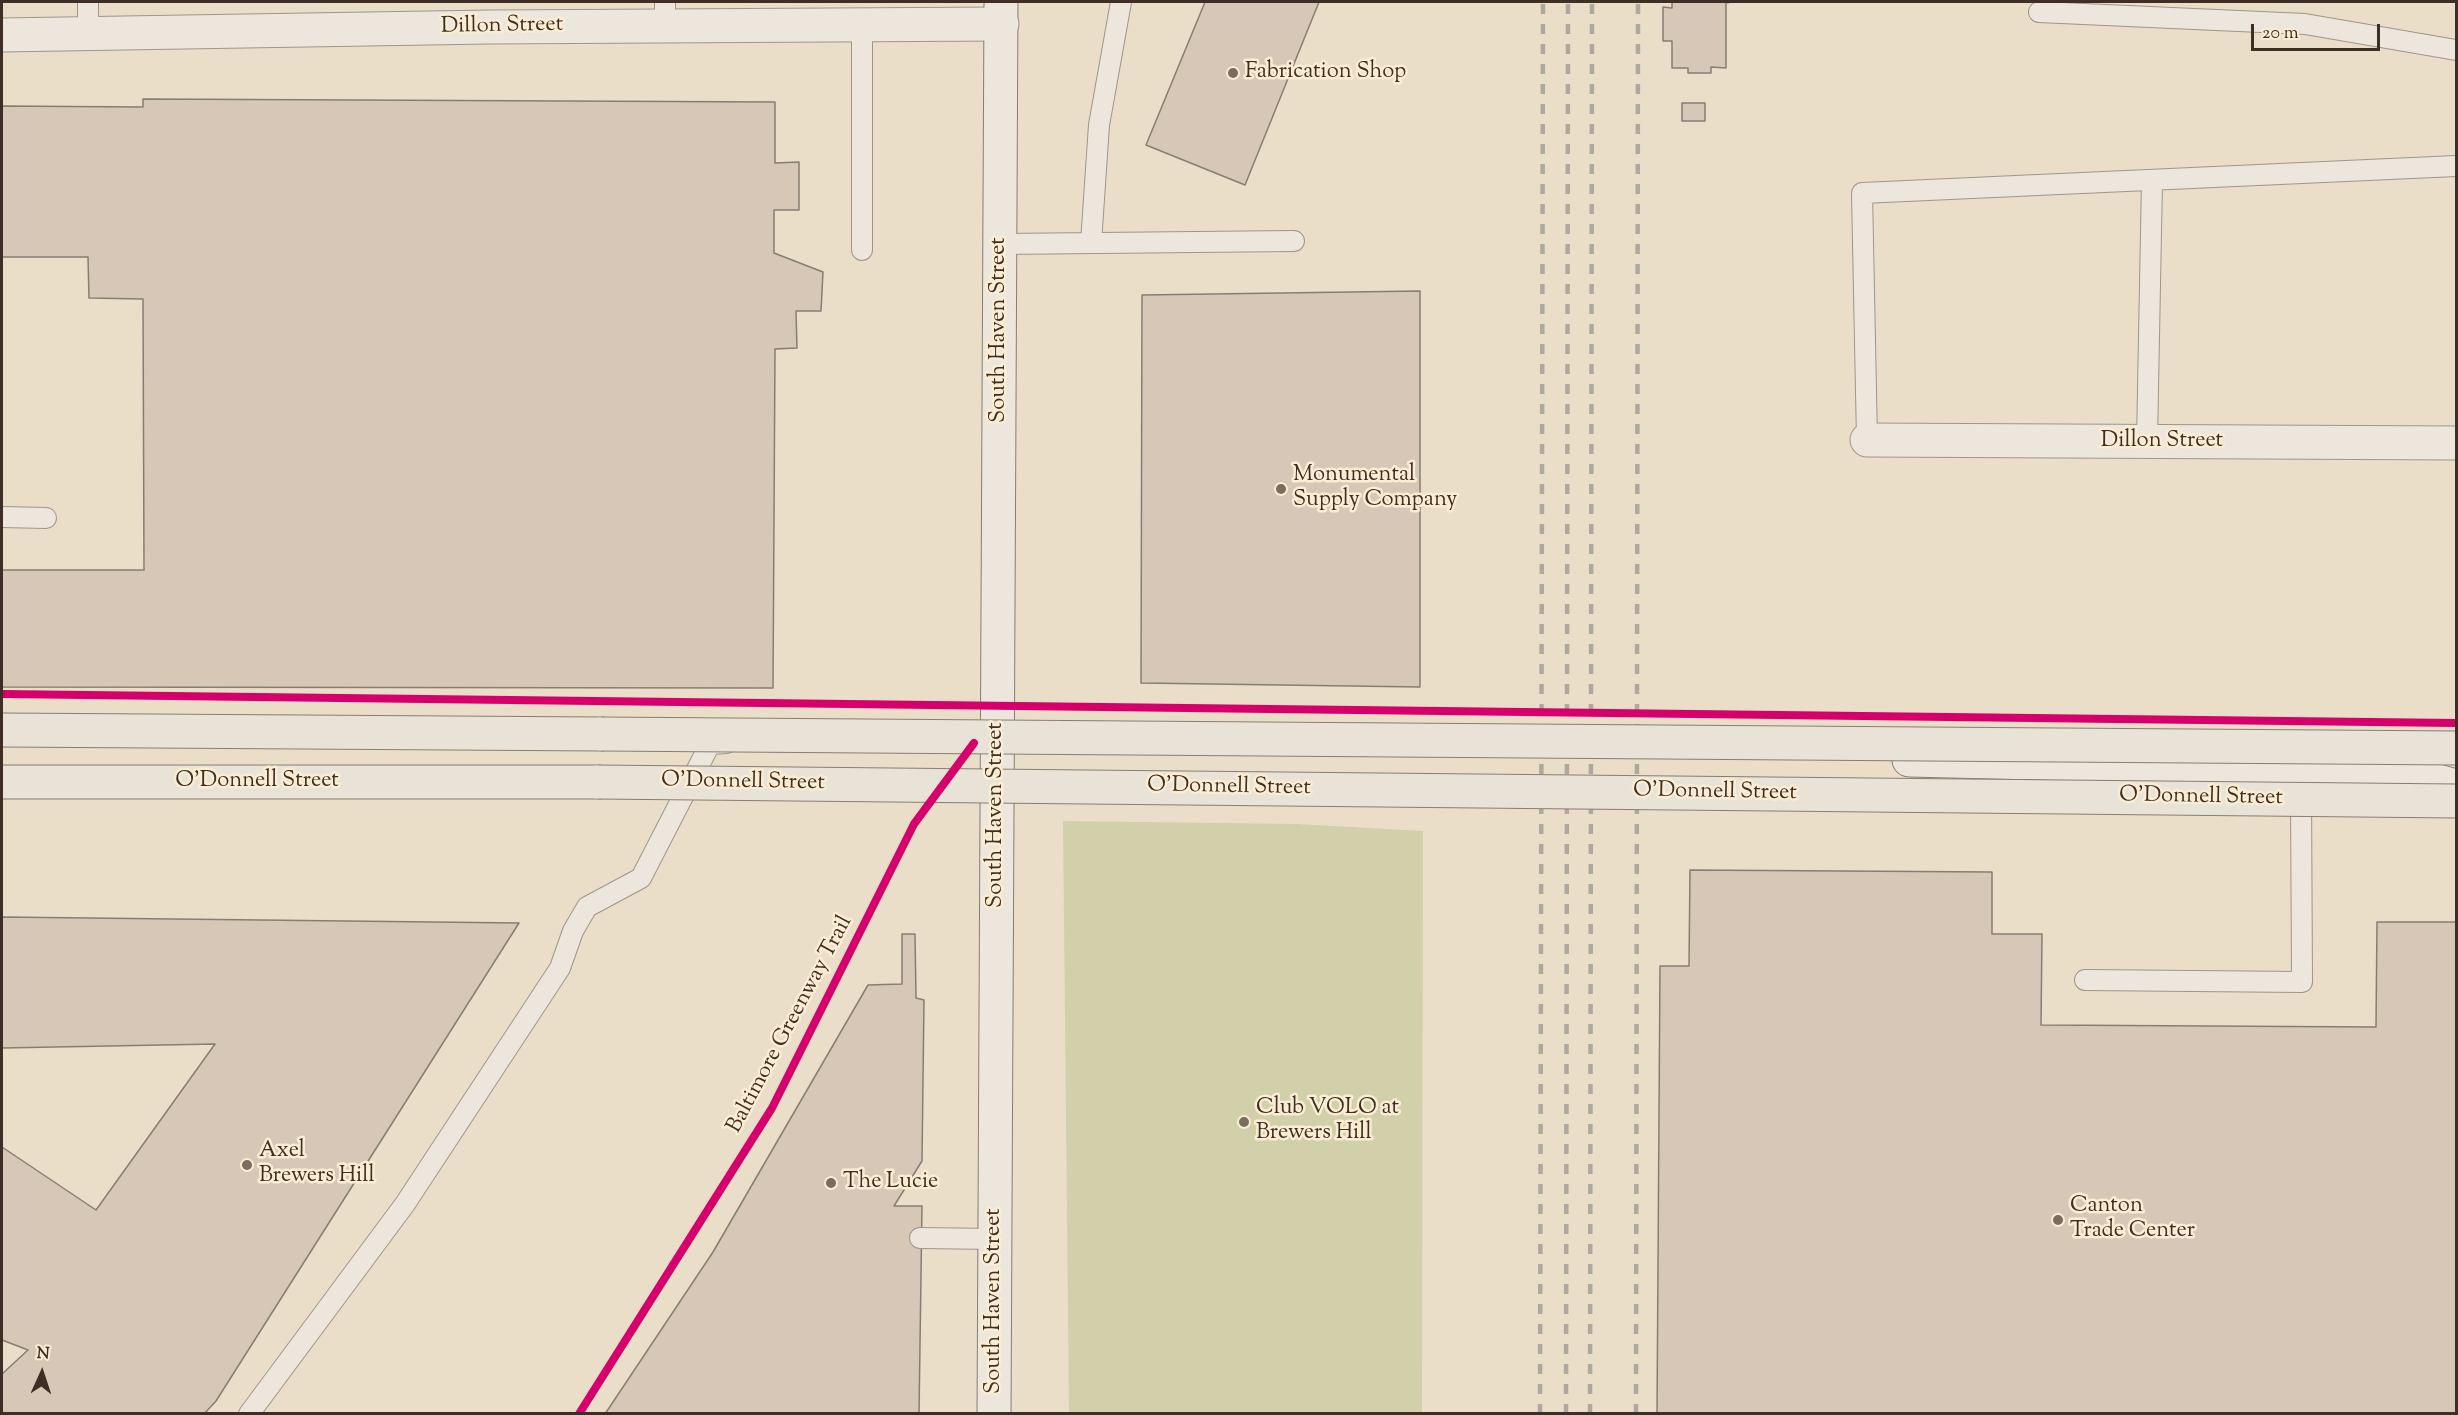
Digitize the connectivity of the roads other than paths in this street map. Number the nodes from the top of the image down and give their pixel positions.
1 (88, 2) edge
2 (1121, 2) edge
3 (2038, 12) dead end
4 (1002, 13) edge
5 (489, 14) edge
6 (665, 14) edge
7 (862, 24) junction
8 (88, 34) junction
9 (2, 35) edge
10 (2457, 50) edge
11 (2457, 166) edge
12 (2152, 180) junction
13 (1294, 241) dead end
14 (1091, 243) junction
15 (1000, 244) junction
16 (862, 250) dead end
17 (1867, 440) joint
18 (2147, 441) junction
19 (2457, 443) edge
20 (2, 517) edge
21 (46, 518) dead end
22 (2, 730) edge
23 (998, 744) junction
24 (2457, 748) edge
25 (2457, 761) edge
26 (2301, 769) junction
27 (2406, 772) junction
28 (2, 782) edge
29 (2457, 786) edge
30 (2457, 801) edge
31 (2085, 980) dead end
32 (920, 1238) dead end
33 (995, 1239) junction
34 (249, 1413) edge
35 (994, 1413) edge

1 - 8 lane
2 - 14 lane
3 - 10 lane
4 - 7 street, Dillon Street
4 - 15 street, South Haven Street
5 - 6 street, Dillon Street
5 - 8 street, Dillon Street
6 - 7 street, Dillon Street
7 - 16 lane
8 - 9 street, Dillon Street
11 - 12 lane
12 - 17 lane
12 - 18 lane
13 - 14 lane
14 - 15 lane
15 - 23 street, South Haven Street
17 - 18 street, Dillon Street
18 - 19 street, Dillon Street
20 - 21 lane
22 - 24 main road, O'Donnell Street, bridge
23 - 26 street, O'Donnell Street
23 - 33 street, South Haven Street
23 - 34 lane
25 - 27 street, O'Donnell Street
26 - 27 street, O'Donnell Street
26 - 31 lane
27 - 29 street, O'Donnell Street
28 - 30 main road, O'Donnell Street, bridge
32 - 33 lane
33 - 35 street, South Haven Street

